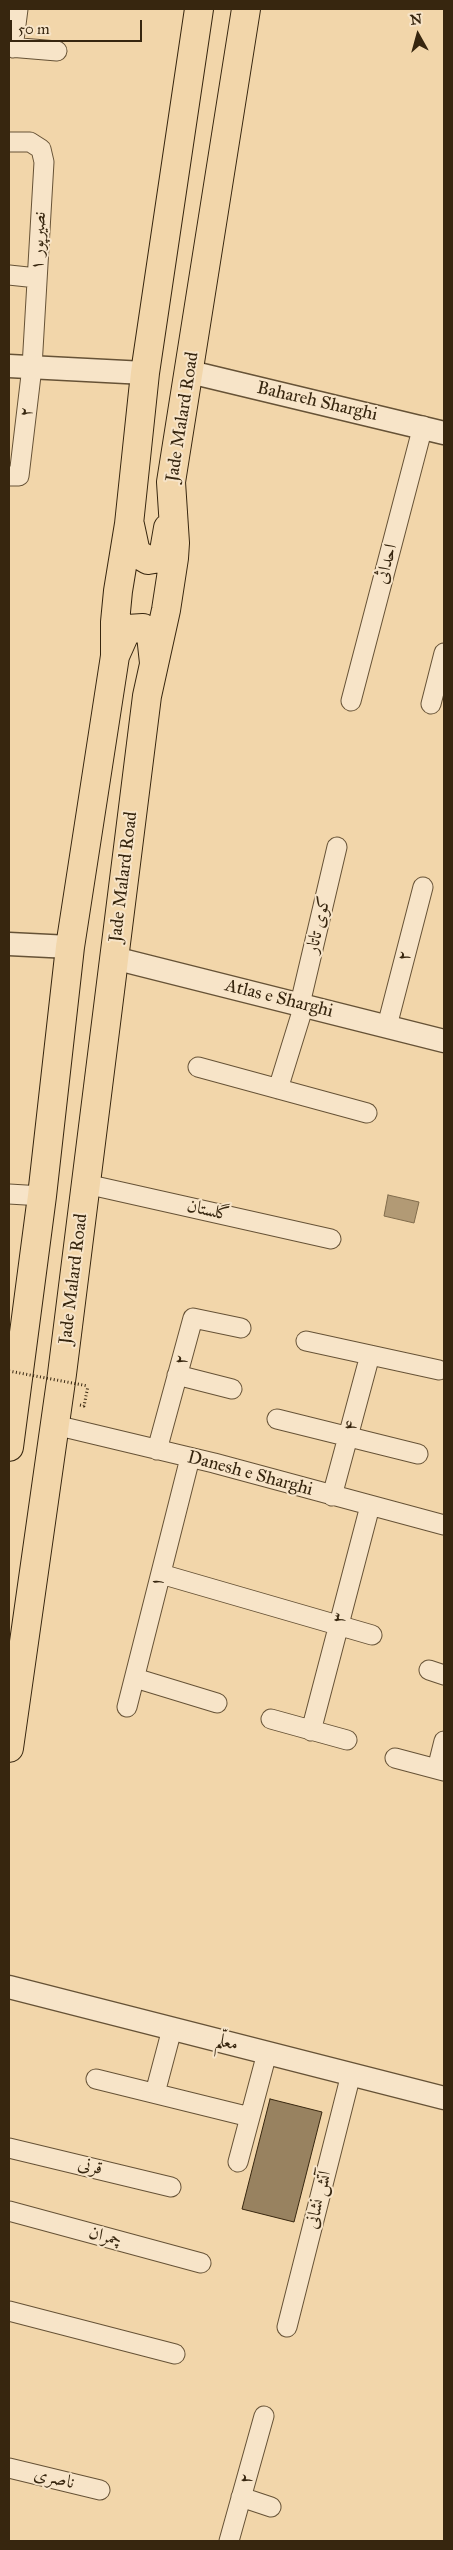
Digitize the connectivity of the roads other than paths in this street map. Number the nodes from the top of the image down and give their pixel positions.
1 (18, 9) edge
2 (199, 9) edge
3 (246, 9) edge
4 (11, 47) edge
5 (57, 51) dead end
6 (9, 142) edge
7 (9, 276) edge
8 (37, 278) junction
9 (9, 366) edge
10 (32, 367) junction
11 (190, 372) junction
12 (146, 373) junction
13 (434, 430) edge
14 (9, 476) edge
15 (172, 512) junction
16 (130, 524) junction
17 (444, 653) edge
18 (115, 656) junction
19 (154, 667) junction
20 (351, 701) dead end
21 (431, 704) dead end
22 (337, 847) dead end
23 (422, 887) dead end
24 (9, 944) edge
25 (70, 947) junction
26 (114, 958) junction
27 (302, 1004) junction
28 (387, 1026) junction
29 (444, 1041) edge
30 (198, 1067) dead end
31 (278, 1089) junction
32 (367, 1113) dead end
33 (86, 1184) junction
34 (9, 1194) edge
35 (42, 1196) junction
36 (330, 1239) dead end
37 (242, 1328) dead end
38 (306, 1341) dead end
39 (370, 1355) junction
40 (439, 1370) dead end
41 (177, 1375) junction
42 (232, 1388) dead end
43 (11, 1417) edge
44 (277, 1419) dead end
45 (55, 1425) junction
46 (348, 1436) junction
47 (9, 1447) edge
48 (157, 1450) junction
49 (418, 1454) dead end
50 (190, 1458) junction
51 (332, 1496) junction
52 (370, 1506) junction
53 (444, 1524) edge
54 (161, 1574) junction
55 (338, 1627) junction
56 (372, 1635) dead end
57 (135, 1678) junction
58 (217, 1703) dead end
59 (127, 1707) dead end
60 (271, 1719) dead end
61 (311, 1731) junction
62 (10, 1737) edge
63 (347, 1740) dead end
64 (444, 1742) edge
65 (395, 1758) dead end
66 (440, 1770) edge
67 (9, 1987) edge
68 (172, 2029) junction
69 (267, 2053) junction
70 (351, 2074) junction
71 (96, 2079) dead end
72 (155, 2094) junction
73 (444, 2098) edge
74 (250, 2117) junction
75 (9, 2148) edge
76 (238, 2162) dead end
77 (171, 2187) dead end
78 (9, 2211) edge
79 (201, 2263) dead end
80 (9, 2311) edge
81 (287, 2326) dead end
82 (175, 2354) dead end
83 (264, 2416) dead end
84 (9, 2468) edge
85 (100, 2490) dead end
86 (241, 2497) junction
87 (271, 2507) dead end
88 (229, 2541) edge

1 - 4 street
2 - 12 main road
3 - 11 main road, Jade Malard Road
4 - 5 street
6 - 8 street, نصیرپور ۱
7 - 8 street
8 - 10 street, نصیرپور ۱
9 - 10 street
10 - 12 street
10 - 14 street, ۲
11 - 13 street, Bahareh Sharghi
11 - 15 main road, Jade Malard Road
12 - 16 main road
13 - 20 street, احداثی
15 - 16 main road
15 - 19 main road, Jade Malard Road
16 - 18 main road
17 - 21 street
18 - 19 main road
18 - 25 main road
19 - 26 main road, Jade Malard Road
22 - 27 street, کوی تاتار
23 - 28 street, ۲
24 - 25 street
25 - 35 main road
26 - 27 street, Atlas e Sharghi
26 - 33 main road, Jade Malard Road
27 - 28 street, Atlas e Sharghi
27 - 31 street, کوی تاتار
28 - 29 street, Atlas e Sharghi
30 - 31 street
31 - 32 street
33 - 36 street, گلستان
33 - 45 main road, Jade Malard Road
34 - 35 street
35 - 43 main road
37 - 41 street, ۲
38 - 39 street
39 - 40 street
39 - 46 street, ۴
41 - 42 street
41 - 48 street, ۲
43 - 47 main road
44 - 46 street
45 - 48 street, Danesh e Sharghi
45 - 62 main road, Jade Malard Road
46 - 49 street
46 - 51 street, ۴
48 - 50 street, Danesh e Sharghi
50 - 51 street, Danesh e Sharghi
50 - 54 street, ۱
51 - 52 street, Danesh e Sharghi
52 - 53 street, Danesh e Sharghi
52 - 55 street, ۳
54 - 55 street
54 - 57 street, ۱
55 - 56 street
55 - 61 street, ۳
57 - 58 street
57 - 59 street, ۱
60 - 61 street
61 - 63 street
64 - 66 street
65 - 66 street
67 - 68 street, معلّم
68 - 69 street, معلّم
68 - 72 street
69 - 70 street, معلّم
69 - 74 street
70 - 73 street, معلّم
70 - 81 street, آتش نشانی
71 - 72 street
72 - 74 street
74 - 76 street
75 - 77 street, قرنی
78 - 79 street, چمران
80 - 82 street
83 - 86 street, ۲
84 - 85 street, ناصری
86 - 87 street
86 - 88 street, ۲

